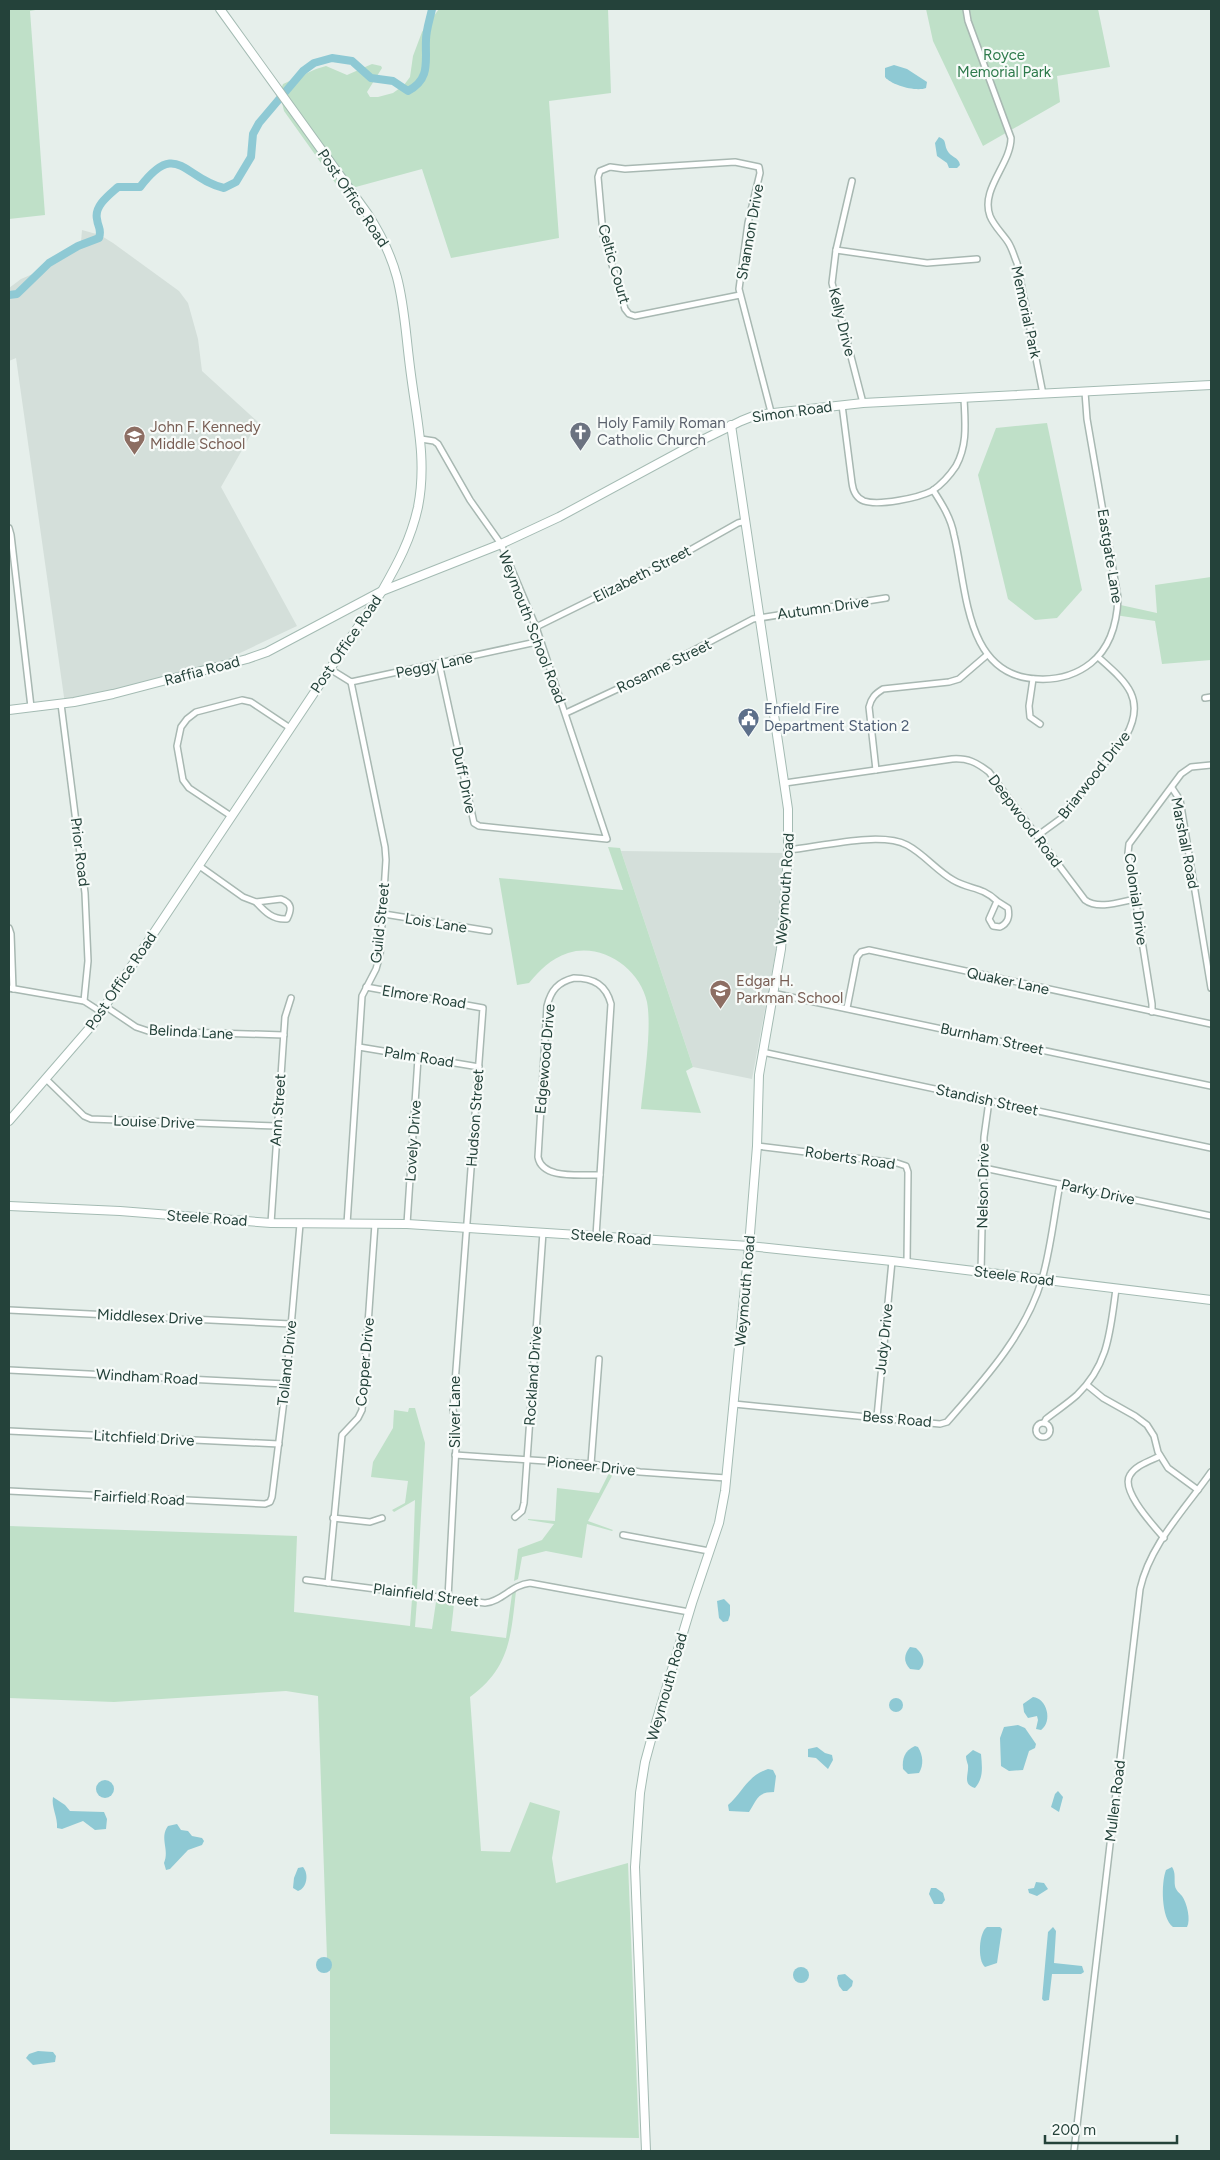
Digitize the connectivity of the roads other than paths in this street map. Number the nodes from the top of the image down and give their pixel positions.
1 (220, 9) edge
2 (966, 9) edge
3 (759, 167) joint
4 (852, 180) dead end
5 (836, 250) junction
6 (977, 259) dead end
7 (740, 295) junction
8 (1211, 384) edge
9 (1085, 392) junction
10 (1043, 394) junction
11 (964, 398) junction
12 (863, 403) junction
13 (842, 405) junction
14 (771, 412) junction
15 (731, 425) junction
16 (421, 439) junction
17 (933, 490) junction
18 (747, 520) junction
19 (9, 528) edge
20 (10, 536) edge
21 (501, 544) junction
22 (382, 591) junction
23 (886, 598) dead end
24 (761, 617) junction
25 (536, 627) junction
26 (541, 641) junction
27 (987, 655) junction
28 (1098, 657) junction
29 (439, 663) junction
30 (330, 669) junction
31 (1033, 679) junction
32 (351, 682) junction
33 (1211, 697) edge
34 (1205, 698) dead end
35 (61, 704) junction
36 (30, 707) junction
37 (9, 710) edge
38 (566, 713) junction
39 (1040, 724) dead end
40 (290, 728) junction
41 (1211, 764) edge
42 (876, 770) junction
43 (785, 783) junction
44 (1172, 788) junction
45 (231, 816) junction
46 (1037, 836) junction
47 (607, 839) joint
48 (788, 850) junction
49 (198, 865) junction
50 (1135, 899) junction
51 (256, 902) junction
52 (997, 902) junction
53 (384, 914) junction
54 (9, 928) edge
55 (489, 931) dead end
56 (366, 987) junction
57 (11, 988) edge
58 (1211, 988) edge
59 (772, 993) junction
60 (291, 998) dead end
61 (84, 1001) junction
62 (483, 1008) joint
63 (847, 1008) junction
64 (103, 1009) junction
65 (1152, 1012) junction
66 (1211, 1024) edge
67 (284, 1035) junction
68 (359, 1047) junction
69 (762, 1052) junction
70 (418, 1058) junction
71 (479, 1067) junction
72 (46, 1079) junction
73 (1211, 1086) edge
74 (989, 1101) junction
75 (9, 1121) edge
76 (276, 1126) junction
77 (757, 1146) junction
78 (1211, 1148) edge
79 (984, 1168) junction
80 (600, 1176) junction
81 (1060, 1184) junction
82 (9, 1206) edge
83 (1211, 1216) edge
84 (271, 1223) junction
85 (300, 1224) junction
86 (347, 1224) junction
87 (376, 1224) junction
88 (407, 1224) junction
89 (468, 1228) junction
90 (543, 1232) junction
91 (596, 1236) junction
92 (749, 1246) junction
93 (892, 1261) junction
94 (907, 1263) junction
95 (981, 1272) junction
96 (1042, 1279) junction
97 (1116, 1289) junction
98 (1211, 1300) edge
99 (9, 1310) edge
100 (291, 1324) junction
101 (599, 1359) dead end
102 (9, 1370) edge
103 (286, 1384) junction
104 (1087, 1385) junction
105 (734, 1404) junction
106 (876, 1417) junction
107 (1044, 1423) dead end
108 (9, 1431) edge
109 (279, 1444) junction
110 (455, 1455) junction
111 (1160, 1456) junction
112 (527, 1460) junction
113 (591, 1464) junction
114 (1211, 1472) edge
115 (726, 1478) junction
116 (1198, 1490) junction
117 (9, 1492) edge
118 (270, 1502) joint
119 (515, 1517) dead end
120 (333, 1518) junction
121 (382, 1518) dead end
122 (623, 1534) dead end
123 (1164, 1538) junction
124 (709, 1551) junction
125 (306, 1580) dead end
126 (328, 1583) junction
127 (448, 1598) junction
128 (689, 1612) junction
129 (646, 2151) edge
130 (1074, 2151) edge

1 - 16 street, Post Office Road
2 - 10 street, Memorial Park
3 - 7 street, Shannon Drive
3 - 7 street, Celtic Court
4 - 5 street, Kelly Drive
5 - 6 street
5 - 12 street, Kelly Drive
7 - 14 street, Shannon Drive
8 - 9 street, Simon Road
9 - 10 street, Simon Road
9 - 28 street, Eastgate Lane
10 - 11 street, Simon Road
11 - 12 street, Simon Road
11 - 17 street
12 - 13 street, Simon Road
13 - 14 street, Simon Road
13 - 17 street
14 - 15 street, Simon Road
15 - 18 street, Weymouth Road
15 - 21 street, Simon Road
16 - 21 street, Weymouth School Road
16 - 22 street, Post Office Road
17 - 27 street, Eastgate Lane
18 - 24 street, Weymouth Road
18 - 25 street, Elizabeth Street
19 - 20 street
20 - 36 street
21 - 22 street, Simon Road
21 - 25 street, Weymouth School Road
22 - 30 street, Post Office Road
22 - 35 street, Raffia Road
23 - 24 street, Autumn Drive
24 - 38 street, Rosanne Street
24 - 43 street, Weymouth Road
25 - 26 street, Weymouth School Road
26 - 29 street, Peggy Lane
26 - 38 street, Weymouth School Road
27 - 31 street, Eastgate Lane
27 - 42 street
28 - 31 street, Eastgate Lane
28 - 46 street, Briarwood Drive
29 - 32 street, Peggy Lane
29 - 47 street, Duff Drive
30 - 32 street
30 - 40 street, Post Office Road
31 - 39 street
32 - 53 street, Guild Street
33 - 34 street
35 - 36 street, Raffia Road
35 - 61 street, Prior Road
36 - 37 street, Raffia Road
38 - 47 street, Weymouth School Road
40 - 45 street, Post Office Road
40 - 45 street
41 - 44 street, Colonial Drive
42 - 43 street, Deepwood Road
42 - 46 street, Deepwood Road
43 - 48 street, Weymouth Road
44 - 50 street, Colonial Drive
44 - 58 street, Marshall Road
45 - 49 street, Post Office Road
46 - 50 street, Deepwood Road
48 - 52 street
48 - 59 street, Weymouth Road
49 - 51 street
49 - 64 street, Post Office Road
50 - 65 street, Colonial Drive
51 - 51 street
52 - 52 street
53 - 55 street, Lois Lane
53 - 56 street, Guild Street
54 - 57 street
56 - 62 street, Elmore Road
56 - 68 street, Guild Street
57 - 61 street
59 - 63 street, Burnham Street
59 - 69 street, Weymouth Road
60 - 67 street, Ann Street
61 - 64 street, Belinda Lane
62 - 71 street, Hudson Street
63 - 65 street, Quaker Lane
63 - 73 street, Burnham Street
64 - 67 street, Belinda Lane
64 - 72 street, Post Office Road
65 - 66 street, Quaker Lane
67 - 76 street, Ann Street
68 - 70 street, Palm Road
68 - 86 street, Guild Street
69 - 74 street, Standish Street
69 - 77 street, Weymouth Road
70 - 71 street, Palm Road
70 - 88 street, Lovely Drive
71 - 89 street, Hudson Street
72 - 75 street, Post Office Road
72 - 76 street, Louise Drive
74 - 78 street, Standish Street
74 - 79 street, Nelson Drive
76 - 84 street, Ann Street
77 - 92 street, Weymouth Road
77 - 94 street, Roberts Road
79 - 81 street, Parky Drive
79 - 95 street, Nelson Drive
80 - 80 street, Edgewood Drive
80 - 91 street, Edgewood Drive
81 - 83 street, Parky Drive
81 - 96 street
82 - 84 street, Steele Road
84 - 85 street, Steele Road
85 - 86 street, Steele Road
85 - 100 street, Tolland Drive
86 - 87 street, Steele Road
87 - 88 street, Steele Road
87 - 120 street, Copper Drive
88 - 89 street, Steele Road
89 - 90 street, Steele Road
89 - 110 street, Silver Lane
90 - 91 street, Steele Road
90 - 112 street, Rockland Drive
91 - 92 street, Steele Road
92 - 93 street, Steele Road
92 - 105 street, Weymouth Road
93 - 94 street, Steele Road
93 - 106 street, Judy Drive
94 - 95 street, Steele Road
95 - 96 street, Steele Road
96 - 97 street, Steele Road
96 - 106 street, Bess Road
97 - 98 street, Steele Road
97 - 104 street
99 - 100 street, Middlesex Drive
100 - 103 street, Tolland Drive
101 - 113 street
102 - 103 street, Windham Road
103 - 109 street, Tolland Drive
104 - 107 street
104 - 111 street
105 - 106 street, Bess Road
105 - 115 street, Weymouth Road
108 - 109 street, Litchfield Drive
109 - 118 street, Tolland Drive
110 - 112 street, Pioneer Drive
110 - 127 street, Silver Lane
111 - 116 street
111 - 123 street
112 - 113 street, Pioneer Drive
112 - 119 street, Rockland Drive
113 - 115 street, Pioneer Drive
114 - 116 street, Mullen Road
115 - 124 street, Weymouth Road
116 - 123 street, Mullen Road
117 - 118 street, Fairfield Road
120 - 121 street
120 - 126 street, Copper Drive
122 - 124 street
123 - 130 street, Mullen Road
124 - 128 street, Weymouth Road
125 - 126 street, Plainfield Street
126 - 127 street, Plainfield Street
127 - 128 street, Plainfield Street
128 - 129 street, Weymouth Road

